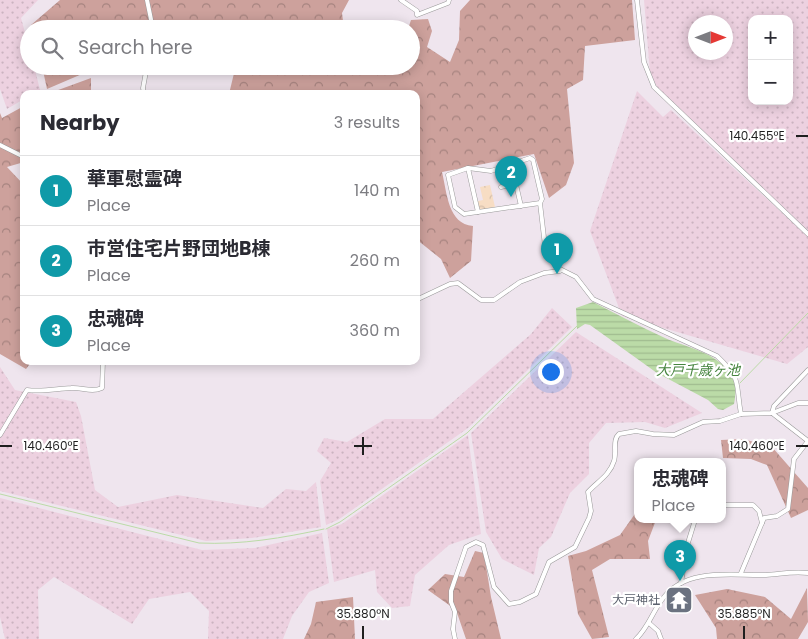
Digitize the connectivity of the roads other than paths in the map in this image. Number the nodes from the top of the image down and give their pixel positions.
1 (147, 0) edge
2 (401, 0) edge
3 (449, 0) edge
4 (637, 0) edge
5 (151, 20) edge
6 (145, 75) edge
7 (143, 90) edge
8 (0, 146) edge
9 (20, 155) edge
10 (511, 163) junction
11 (468, 168) junction
12 (516, 184) junction
13 (501, 187) dead end
14 (540, 203) junction
15 (521, 206) junction
16 (478, 212) junction
17 (808, 234) edge
18 (560, 271) junction
19 (420, 298) edge
20 (103, 365) edge
21 (808, 370) edge
22 (808, 403) edge
23 (772, 413) junction
24 (741, 414) junction
25 (0, 435) edge
26 (808, 441) edge
27 (726, 505) edge
28 (694, 523) edge
29 (762, 523) junction
30 (741, 573) junction
31 (808, 573) edge
32 (681, 583) junction
33 (649, 623) junction
34 (455, 639) edge
35 (636, 639) edge
36 (661, 639) edge

1 - 5 street
2 - 3 street
4 - 17 street
6 - 7 street
8 - 9 street
10 - 11 street
10 - 12 street
10 - 14 street
11 - 16 street
11 - 16 street
12 - 13 street
12 - 15 street
14 - 15 street
14 - 18 street
15 - 16 street
18 - 19 street
18 - 24 street
20 - 25 street
21 - 23 street
22 - 23 street
23 - 24 street
23 - 26 street
24 - 34 street
26 - 29 street
27 - 29 street
28 - 32 street
29 - 30 street
30 - 31 street
30 - 32 street
32 - 33 street
33 - 35 street
33 - 36 street

